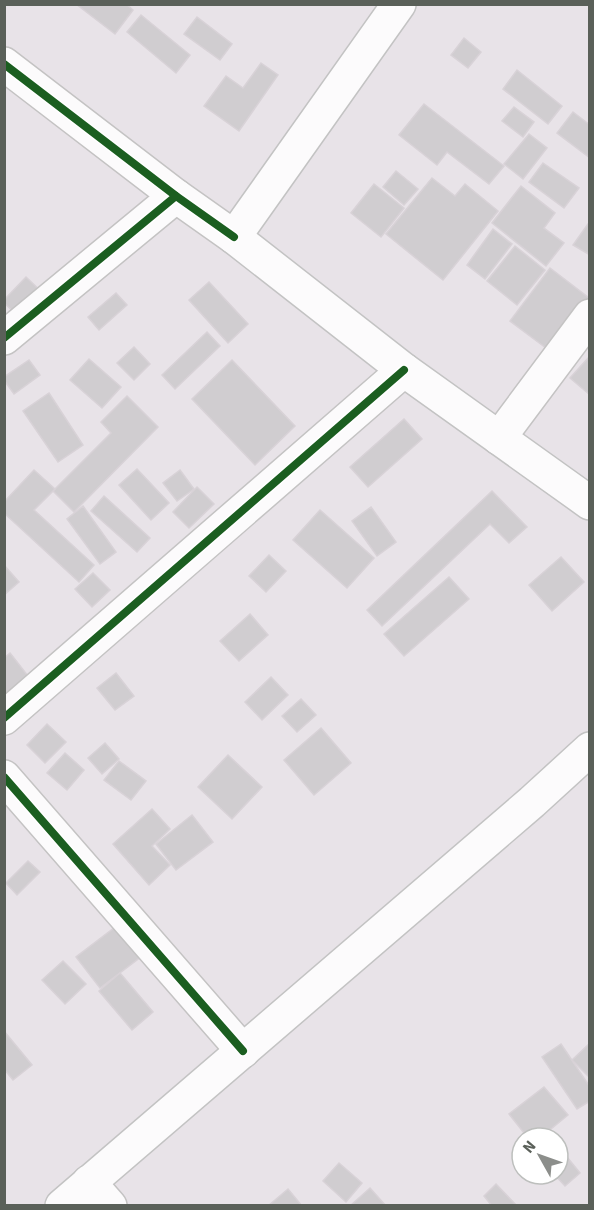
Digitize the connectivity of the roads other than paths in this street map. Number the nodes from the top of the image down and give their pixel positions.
1 (399, 4) edge
2 (4, 64) edge
3 (176, 196) junction
4 (234, 237) junction
5 (590, 316) edge
6 (4, 338) edge
7 (404, 370) junction
8 (499, 438) junction
9 (590, 503) edge
10 (4, 718) edge
11 (590, 749) edge
12 (4, 777) edge
13 (243, 1051) junction
14 (100, 1194) edge
15 (62, 1206) edge

1 - 4 street
2 - 3 street
3 - 4 street
3 - 6 street
4 - 7 street
5 - 8 street
7 - 8 street
7 - 10 street
8 - 9 street
11 - 13 street
12 - 13 street
13 - 14 street
14 - 15 street

